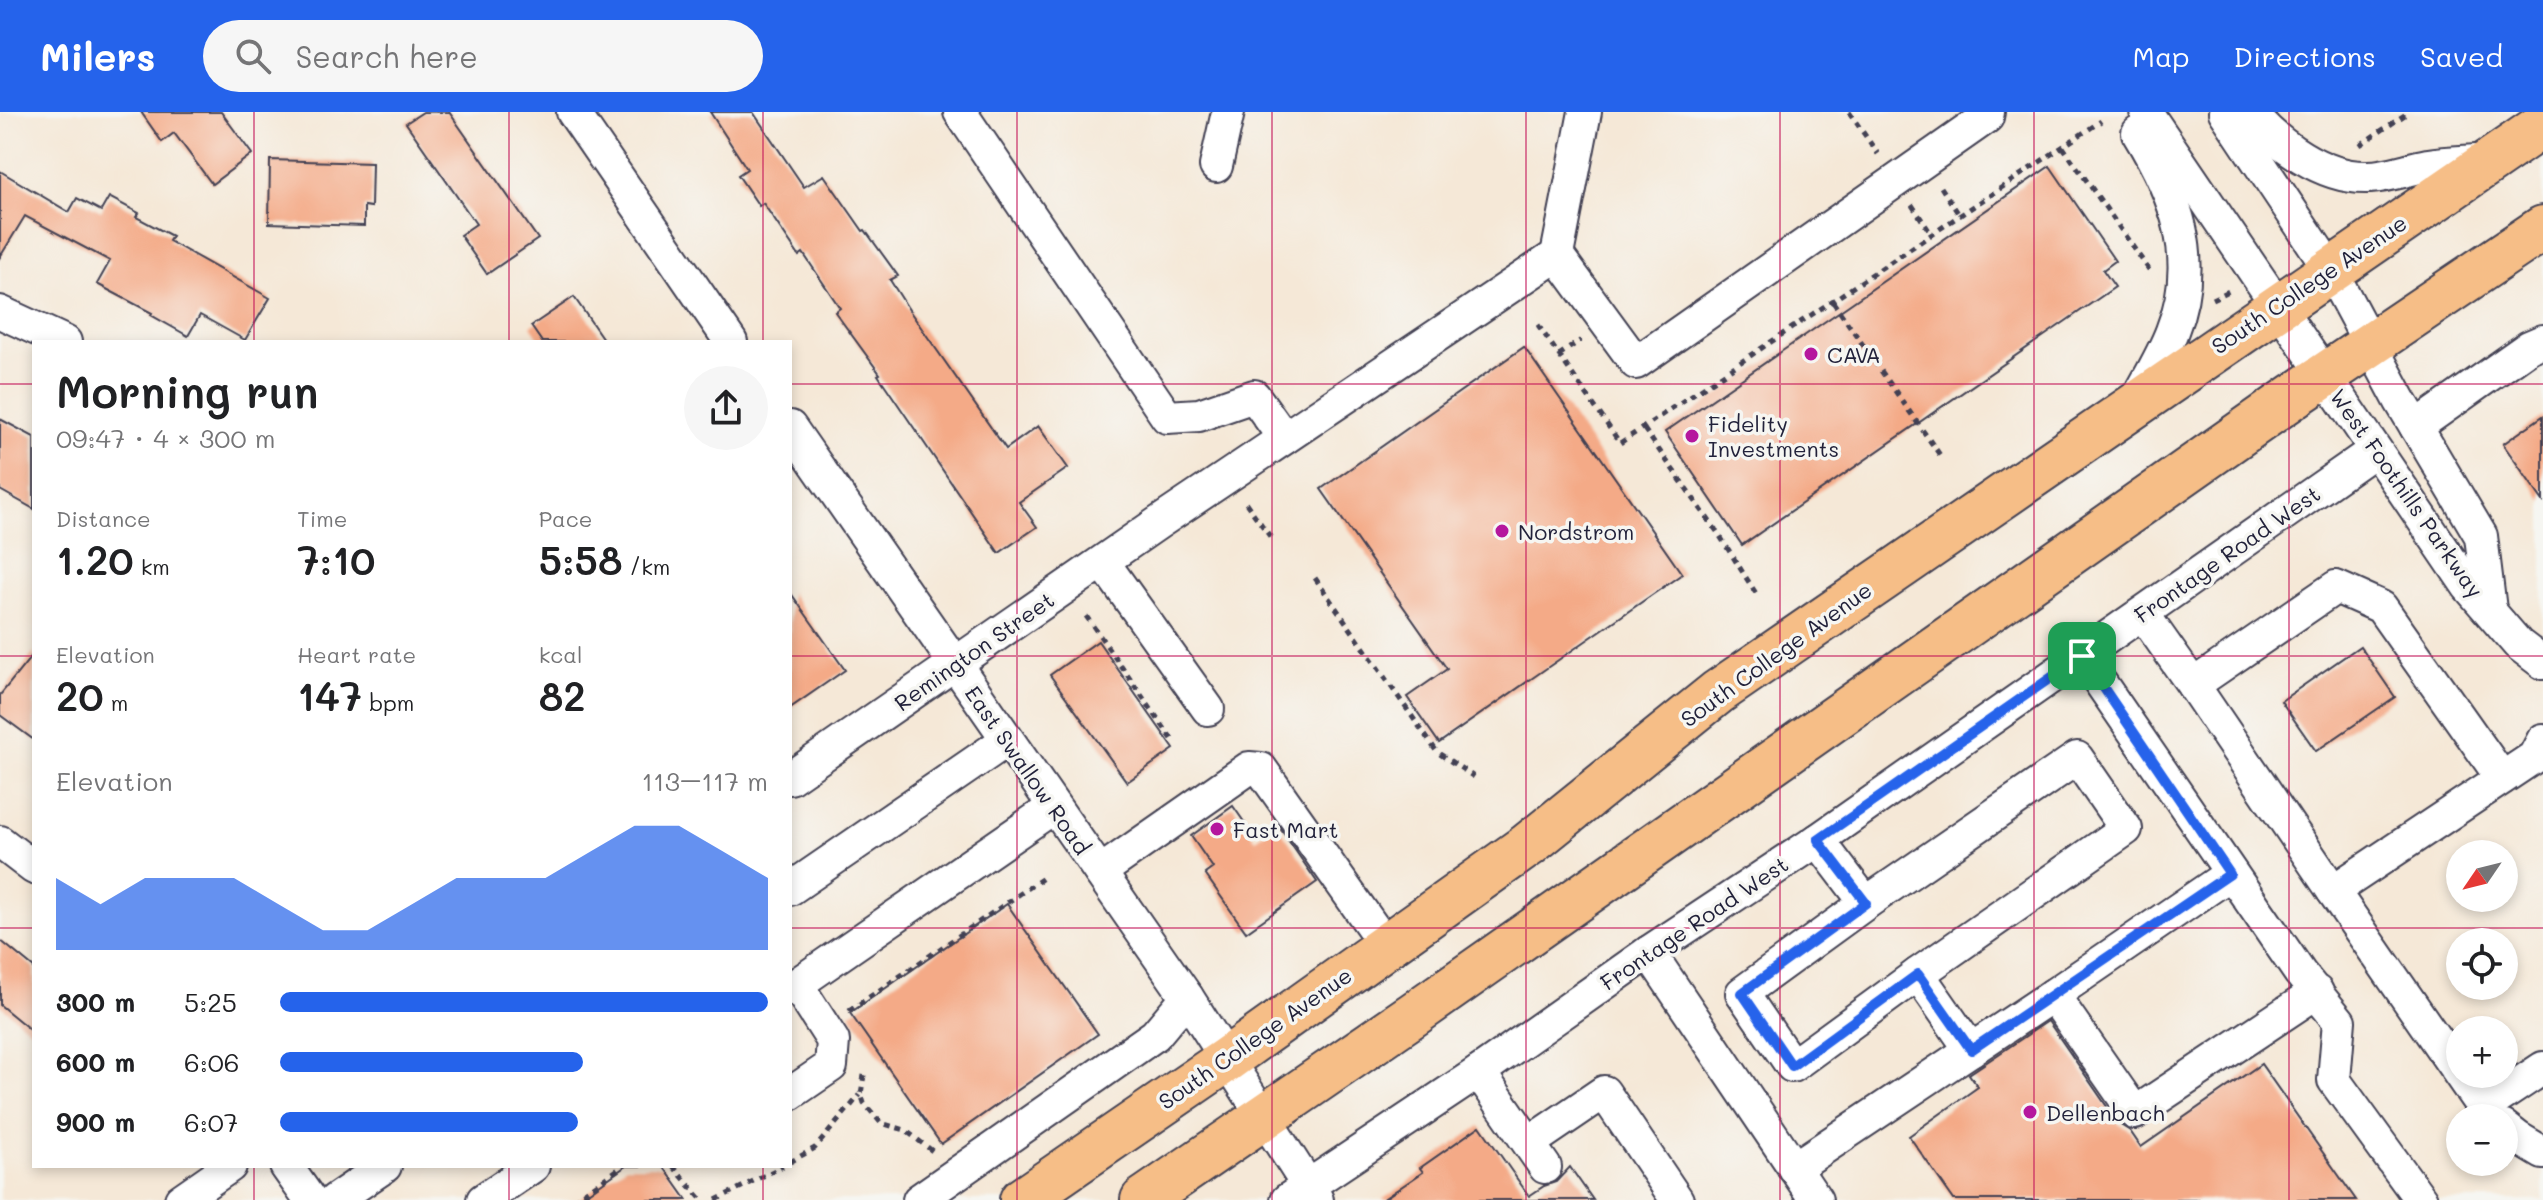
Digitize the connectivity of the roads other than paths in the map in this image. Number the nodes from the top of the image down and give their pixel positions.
1 (573, 112) edge
2 (960, 112) edge
3 (1228, 112) edge
4 (1585, 112) edge
5 (1988, 112) edge
6 (2146, 112) edge
7 (2225, 112) edge
8 (2250, 112) edge
9 (2115, 117) edge
10 (2543, 125) edge
11 (2490, 160) junction
12 (1216, 166) dead end
13 (2543, 228) edge
14 (1557, 255) junction
15 (2330, 269) junction
16 (2278, 304) junction
17 (0, 312) edge
18 (61, 340) edge
19 (730, 340) edge
20 (2371, 346) junction
21 (2538, 351) edge
22 (2325, 376) junction
23 (2135, 404) junction
24 (2416, 427) junction
25 (792, 430) edge
26 (1284, 438) junction
27 (2375, 450) junction
28 (1103, 562) junction
29 (2490, 610) junction
30 (2143, 614) junction
31 (2082, 656) junction
32 (2542, 661) edge
33 (954, 665) junction
34 (2193, 685) junction
35 (1208, 709) dead end
36 (1007, 740) junction
37 (2543, 740) edge
38 (792, 777) edge
39 (2502, 778) junction
40 (1054, 807) junction
41 (1818, 840) junction
42 (0, 842) edge
43 (32, 866) edge
44 (1100, 872) junction
45 (2230, 874) junction
46 (792, 888) edge
47 (2333, 891) junction
48 (1866, 903) junction
49 (1386, 946) junction
50 (1649, 952) junction
51 (1918, 974) junction
52 (793, 987) edge
53 (2317, 992) junction
54 (2053, 995) junction
55 (1187, 997) junction
56 (1971, 1050) junction
57 (1226, 1060) junction
58 (2543, 1068) edge
59 (1479, 1072) junction
60 (792, 1093) edge
61 (2484, 1104) edge
62 (2508, 1104) edge
63 (1262, 1117) junction
64 (2518, 1138) edge
65 (2543, 1153) edge
66 (227, 1168) edge
67 (287, 1168) edge
68 (382, 1168) edge
69 (530, 1168) edge
70 (1794, 1168) junction
71 (1304, 1195) edge
72 (181, 1200) edge
73 (310, 1200) edge
74 (335, 1200) edge
75 (483, 1200) edge
76 (919, 1200) edge
77 (1022, 1200) edge
78 (1143, 1200) edge
79 (1677, 1200) edge
80 (1816, 1200) edge
81 (2421, 1200) edge

1 - 19 street
2 - 26 street
3 - 12 street
4 - 14 street
5 - 14 street
6 - 16 street, West Foothills Parkway
7 - 15 street, West Foothills Parkway
8 - 11 street
9 - 23 street
10 - 11 highway, South College Avenue
11 - 15 highway, South College Avenue
13 - 20 highway
14 - 26 street, Remington Street
15 - 16 highway, South College Avenue
15 - 20 street, West Foothills Parkway
16 - 22 street, West Foothills Parkway
16 - 23 highway, South College Avenue
17 - 18 street
20 - 22 highway
20 - 24 street, West Foothills Parkway
21 - 24 street
22 - 27 street, West Foothills Parkway
22 - 63 highway
23 - 49 highway, South College Avenue
24 - 29 street, West Foothills Parkway
25 - 33 street, East Swallow Road
26 - 28 street, Remington Street
27 - 29 street, West Foothills Parkway
27 - 30 street, Frontage Road West
28 - 33 street, Remington Street
28 - 35 street
29 - 32 street, West Foothills Parkway
30 - 31 street, Frontage Road West
30 - 34 street
31 - 41 street, Frontage Road West
31 - 45 street
33 - 36 street, East Swallow Road
33 - 38 street, Remington Street
34 - 39 street
34 - 47 street
36 - 40 street, East Swallow Road
36 - 46 street
37 - 39 street
39 - 47 street
40 - 44 street, East Swallow Road
40 - 52 street
41 - 48 street
41 - 50 street, Frontage Road West
42 - 43 street
44 - 49 street
44 - 55 street, East Swallow Road
45 - 53 street
45 - 54 street
47 - 61 street
48 - 51 street
48 - 51 street
49 - 57 highway, South College Avenue
50 - 59 street, Frontage Road West
50 - 70 street
51 - 56 street
52 - 60 street
53 - 54 street
53 - 81 street
54 - 56 street
55 - 57 street, East Swallow Road
55 - 76 street
56 - 70 street
57 - 63 street, East Swallow Road
57 - 77 highway, South College Avenue
58 - 62 street
59 - 71 street, Frontage Road West
59 - 79 street
63 - 71 street, East Swallow Road
63 - 78 highway
64 - 65 street
66 - 72 street
67 - 73 street
68 - 74 street
69 - 75 street
70 - 80 street

